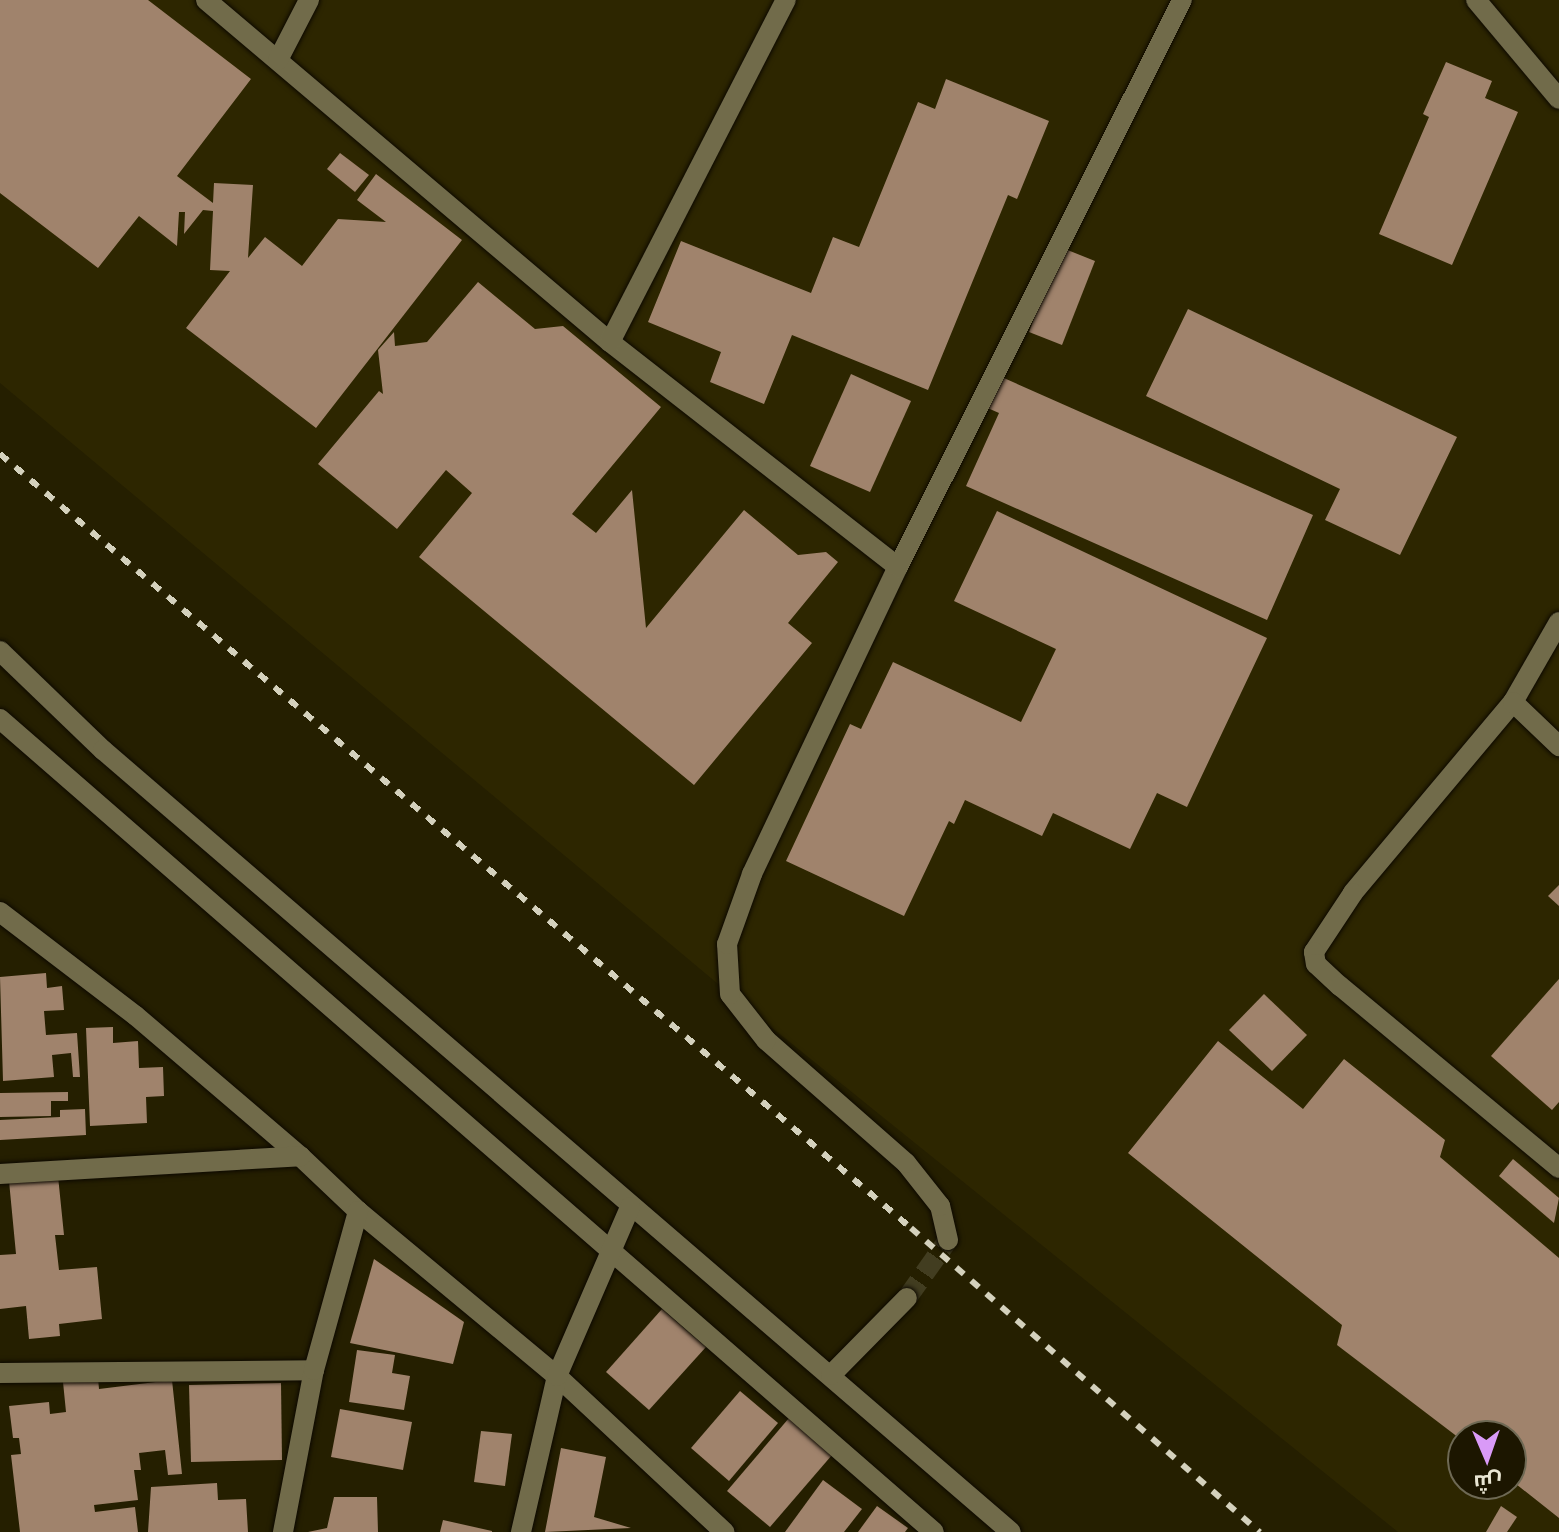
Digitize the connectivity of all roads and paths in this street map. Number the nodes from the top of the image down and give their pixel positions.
1 (206, 0) edge
2 (309, 0) edge
3 (786, 0) edge
4 (1182, 0) edge
5 (1476, 0) edge
6 (278, 60) junction
7 (1559, 99) edge
8 (610, 342) junction
9 (898, 567) junction
10 (1559, 622) edge
11 (3, 659) edge
12 (1513, 702) junction
13 (0, 719) edge
14 (1559, 746) edge
15 (0, 912) edge
16 (300, 1156) junction
17 (1559, 1168) edge
18 (0, 1174) edge
19 (630, 1207) junction
20 (358, 1211) junction
21 (948, 1240) dead end
22 (608, 1252) junction
23 (907, 1298) tunnel mouth
24 (314, 1370) junction
25 (0, 1373) edge
26 (831, 1375) junction
27 (557, 1376) junction
28 (283, 1532) edge
29 (521, 1532) edge
30 (724, 1532) edge
31 (934, 1532) edge
32 (1011, 1532) edge

1 - 6 street
2 - 6 street
3 - 8 street
4 - 9 street
5 - 7 street
6 - 8 street
8 - 9 street
9 - 21 street
10 - 12 street
11 - 19 street
12 - 14 street
12 - 17 street
13 - 22 street
15 - 16 street
16 - 18 street
16 - 20 street
19 - 22 street
19 - 26 street
20 - 24 street
20 - 27 street
22 - 27 street
22 - 31 street
23 - 26 street
24 - 25 street
24 - 28 street
26 - 32 street
27 - 29 street
27 - 30 street

